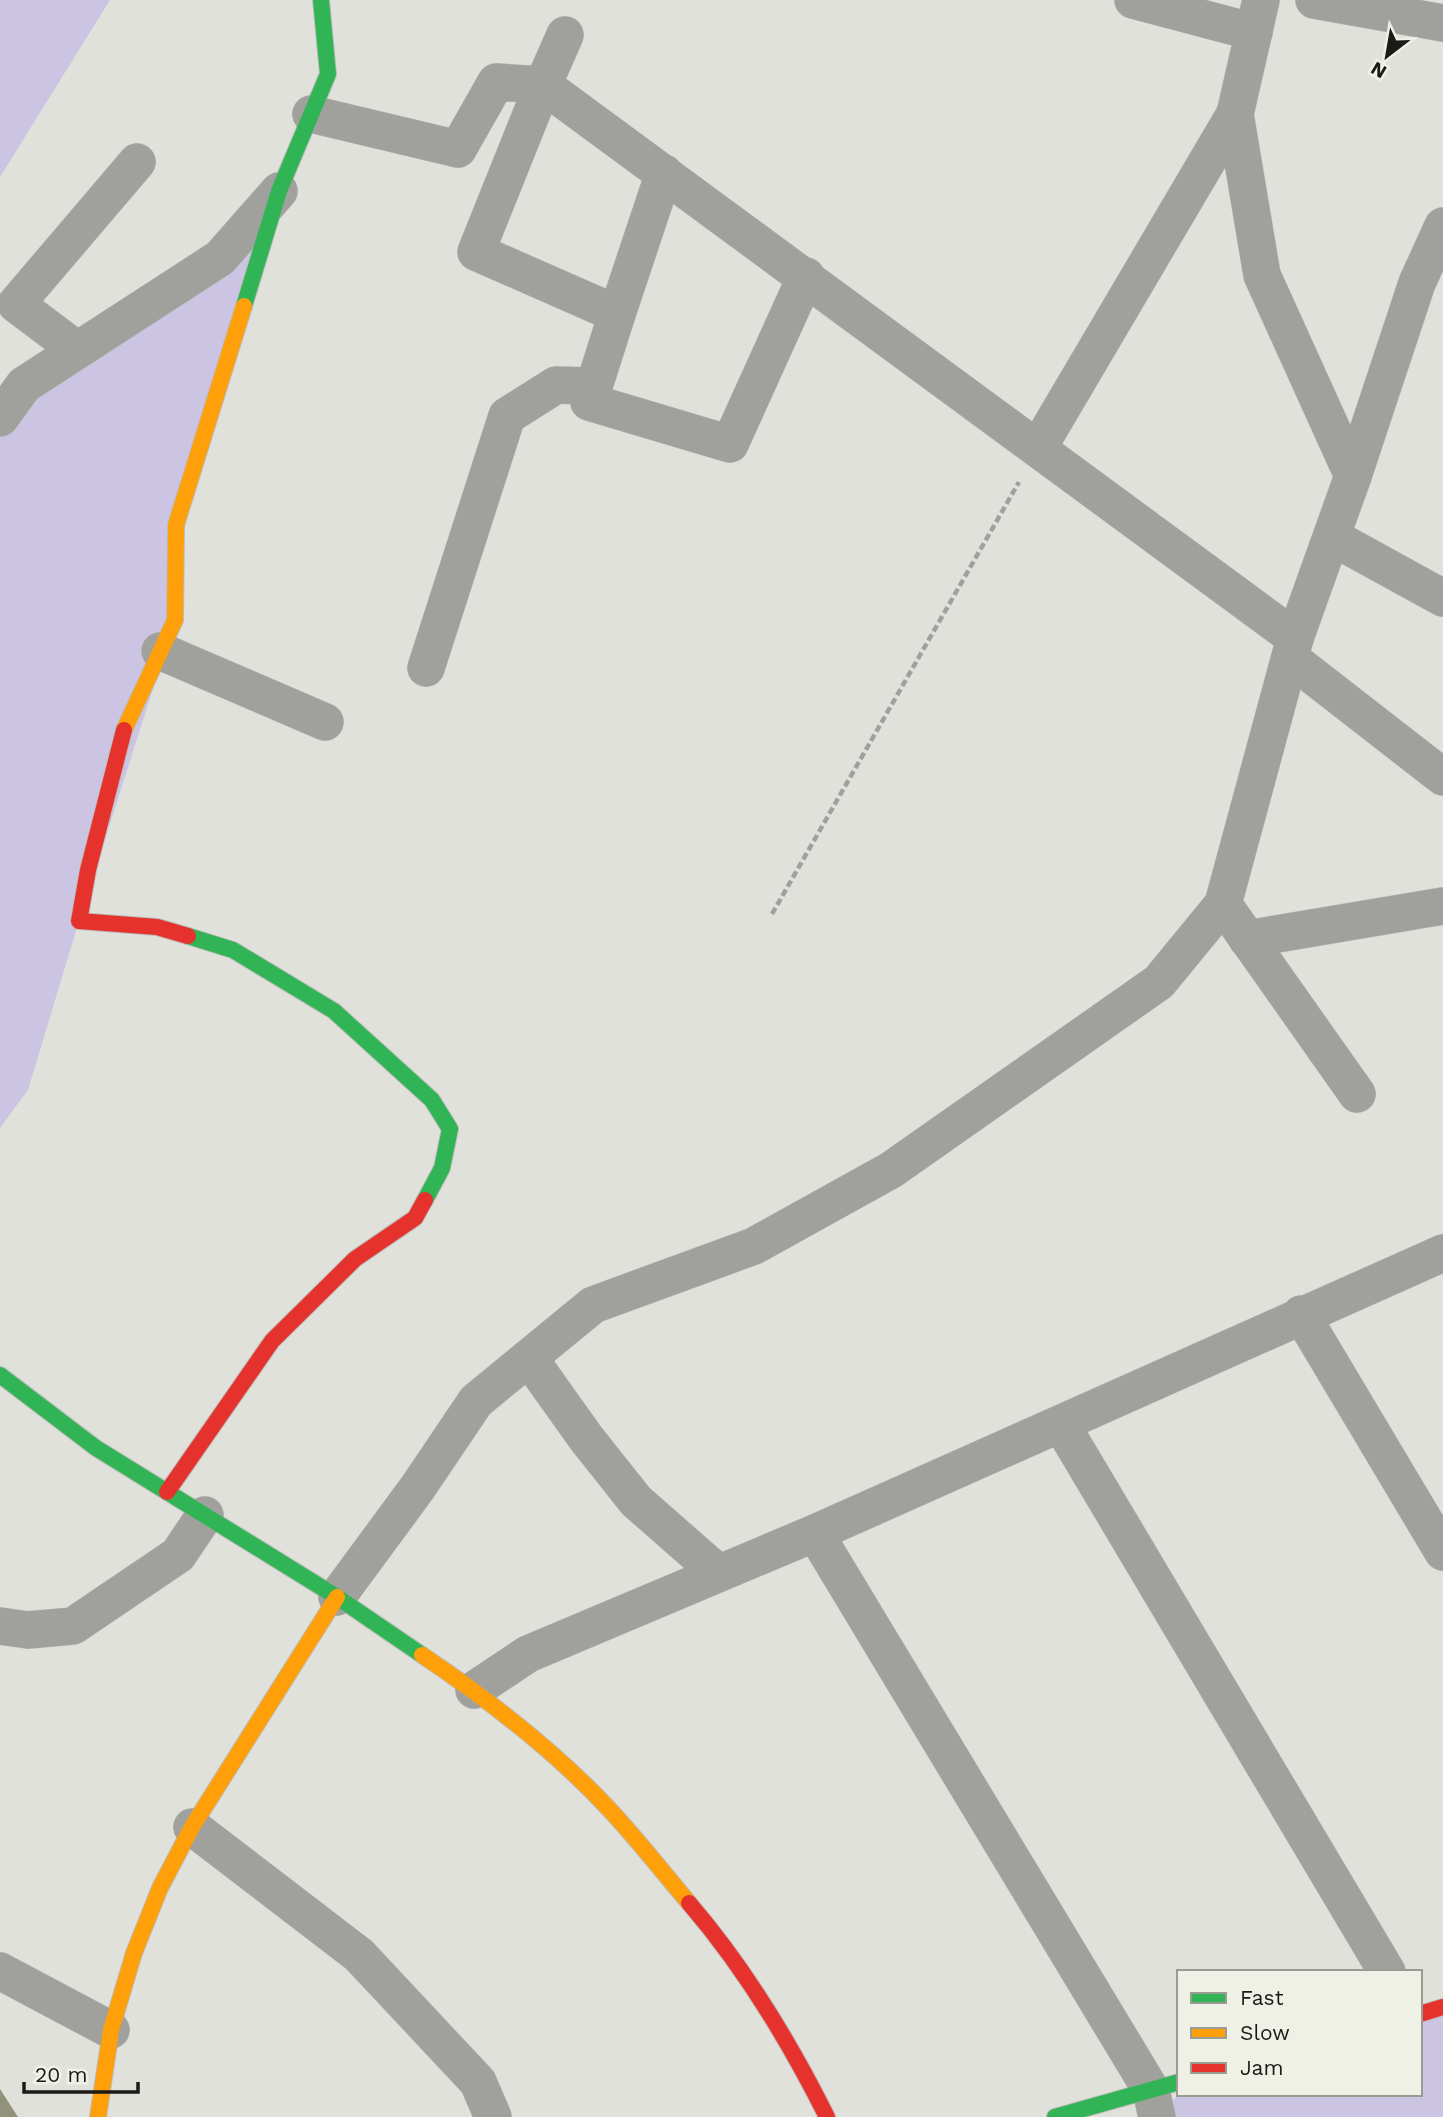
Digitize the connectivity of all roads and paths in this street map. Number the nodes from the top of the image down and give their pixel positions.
1 (321, 0) edge
2 (1133, 0) edge
3 (1314, 0) edge
4 (1258, 16) edge
5 (1443, 23) edge
6 (565, 35) dead end
7 (543, 85) junction
8 (311, 114) junction
9 (1235, 114) junction
10 (137, 162) dead end
11 (664, 173) junction
12 (279, 191) junction
13 (1443, 226) edge
14 (806, 276) junction
15 (617, 314) junction
16 (77, 350) junction
17 (594, 386) junction
18 (0, 418) edge
19 (1038, 448) junction
20 (1353, 476) junction
21 (1332, 537) junction
22 (1443, 598) edge
23 (1293, 648) junction
24 (160, 651) junction
25 (426, 668) dead end
26 (325, 722) dead end
27 (1443, 777) edge
28 (1223, 904) junction
29 (1443, 906) edge
30 (772, 914) dead end
31 (1247, 939) junction
32 (1357, 1094) dead end
33 (1443, 1252) edge
34 (1301, 1314) junction
35 (529, 1358) junction
36 (0, 1375) edge
37 (1060, 1424) junction
38 (167, 1492) junction
39 (205, 1515) junction
40 (815, 1533) junction
41 (1443, 1552) edge
42 (717, 1572) junction
43 (337, 1597) junction
44 (0, 1626) edge
45 (474, 1690) junction
46 (192, 1827) junction
47 (1386, 1970) edge
48 (0, 1971) edge
49 (1443, 2007) edge
50 (1422, 2013) edge
51 (111, 2030) junction
52 (1162, 2096) edge
53 (98, 2117) edge
54 (493, 2117) edge
55 (827, 2117) edge
56 (1055, 2117) edge

1 - 8 street
2 - 4 street
3 - 5 street
4 - 9 street
6 - 7 street
7 - 8 street
7 - 11 street
7 - 15 street
8 - 12 street
9 - 19 street
9 - 20 street
10 - 16 street
11 - 14 street
11 - 15 street
12 - 16 street
12 - 24 street
13 - 20 street
14 - 17 street
14 - 19 street
15 - 17 street
16 - 18 street
17 - 25 street
19 - 23 street
19 - 30 path
20 - 21 street
21 - 22 street
21 - 23 street
23 - 27 street
23 - 28 street
24 - 26 street
24 - 38 street
28 - 31 street
28 - 35 street
29 - 31 street
31 - 32 street
33 - 34 street
34 - 37 street
34 - 41 street
35 - 42 street
35 - 43 street
36 - 38 street
37 - 40 street
37 - 47 street
38 - 39 street
39 - 43 street
39 - 44 street
40 - 42 street
40 - 52 street
42 - 45 street
43 - 45 street
43 - 46 street
45 - 55 street
46 - 51 street
46 - 54 street
48 - 51 street
49 - 50 street
51 - 53 street
52 - 56 street

